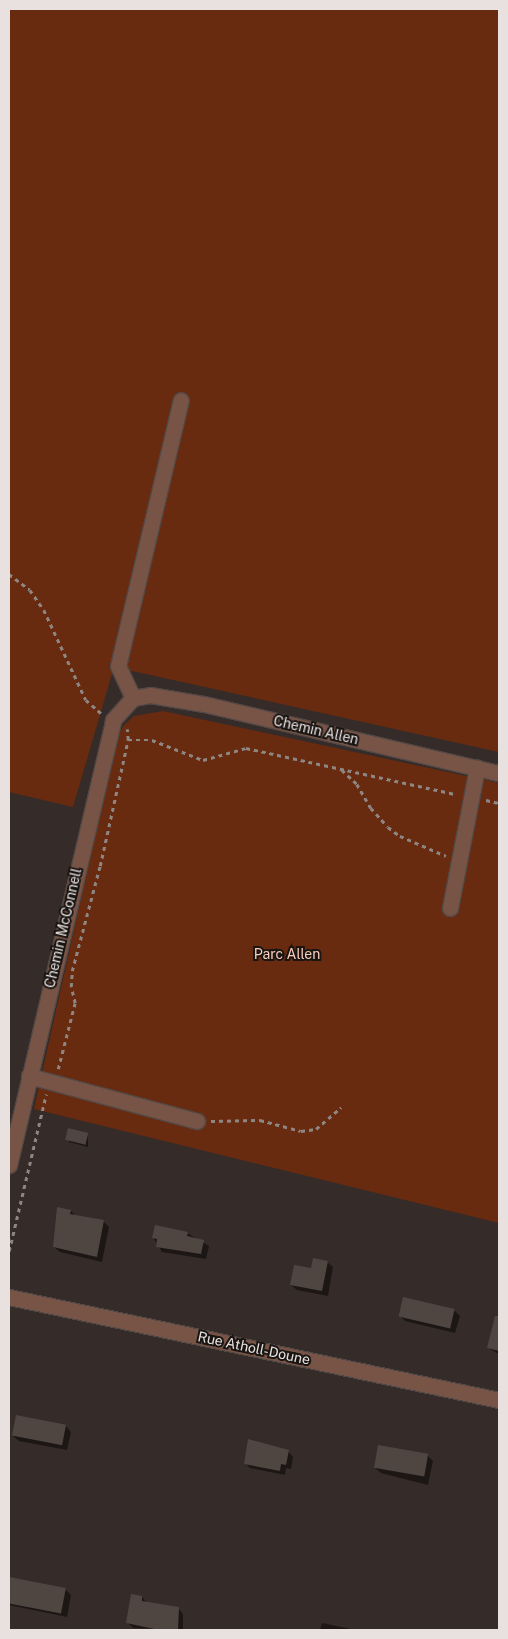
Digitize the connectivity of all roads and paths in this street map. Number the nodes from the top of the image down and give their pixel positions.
1 (181, 400) dead end
2 (9, 574) edge
3 (133, 698) junction
4 (113, 720) junction
5 (128, 740) junction
6 (477, 768) junction
7 (339, 769) junction
8 (499, 773) edge
9 (471, 797) junction
10 (499, 803) edge
11 (459, 860) junction
12 (450, 908) dead end
13 (29, 1076) junction
14 (51, 1082) junction
15 (341, 1107) dead end
16 (197, 1121) joint
17 (9, 1165) edge
18 (9, 1251) edge
19 (9, 1297) edge
20 (499, 1400) edge

1 - 3 street
2 - 4 path
3 - 4 street, Chemin McConnell
3 - 6 street, Chemin Allen
4 - 5 path
4 - 13 street, Chemin McConnell
5 - 7 path
5 - 14 path
6 - 8 street, Chemin Allen
6 - 9 street
7 - 9 path
7 - 11 path
9 - 10 path
9 - 11 street
11 - 12 street
13 - 14 street
13 - 17 street, Chemin McConnell
14 - 16 street
14 - 18 path
15 - 16 path
19 - 20 street, Rue Atholl-Doune

